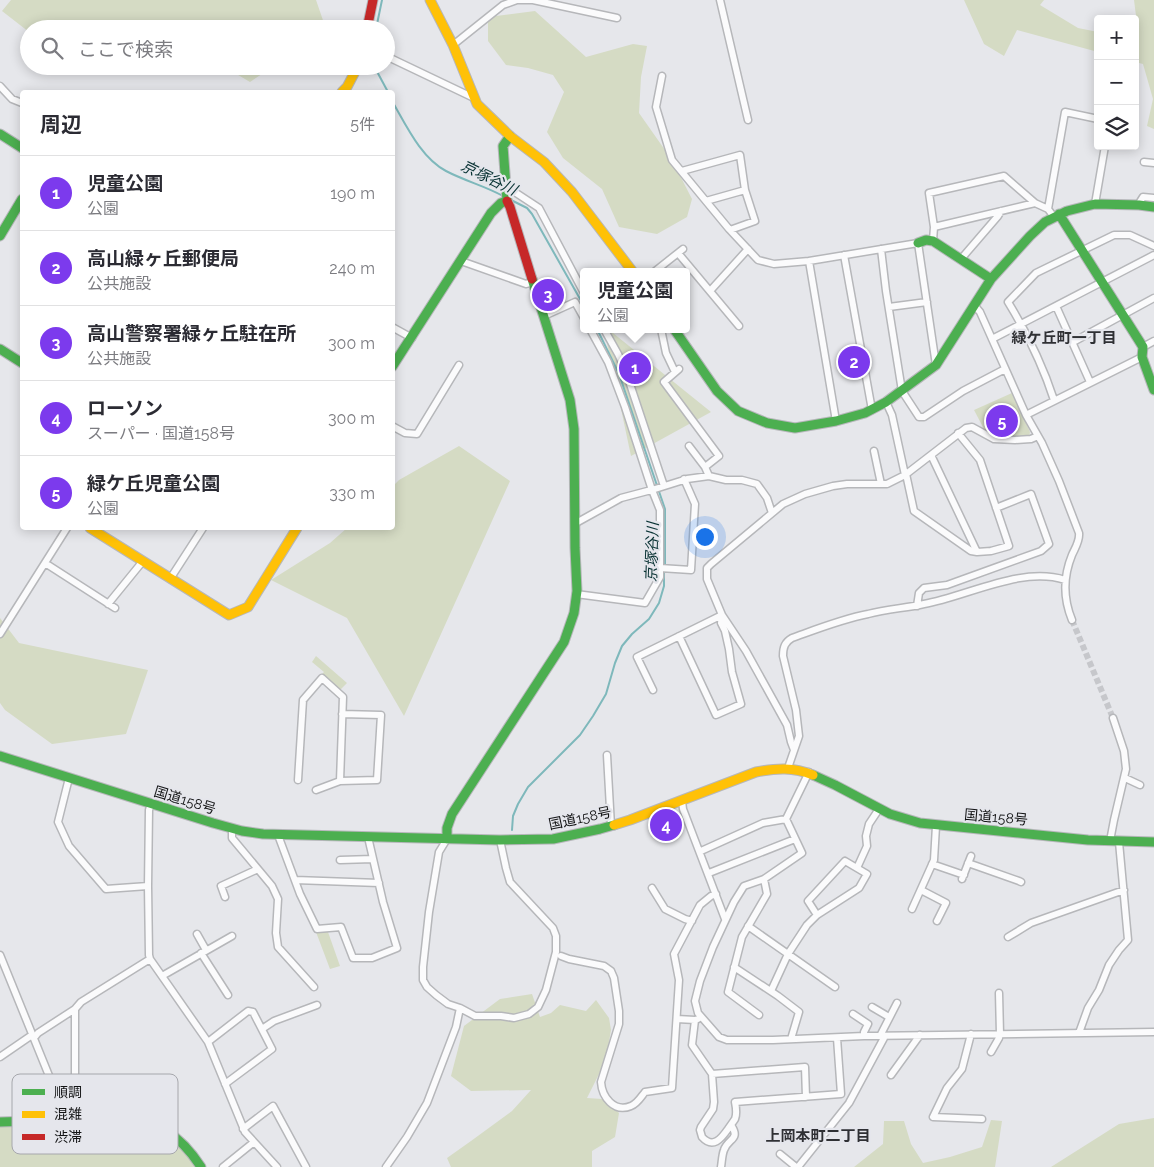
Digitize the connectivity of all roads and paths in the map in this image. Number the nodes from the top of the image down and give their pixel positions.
1 (373, 0) edge
2 (430, 0) edge
3 (720, 0) edge
4 (617, 18) dead end
5 (369, 20) edge
6 (453, 45) junction
7 (395, 60) edge
8 (353, 75) edge
9 (662, 76) dead end
10 (0, 86) edge
11 (344, 90) edge
12 (474, 98) junction
13 (20, 102) edge
14 (1094, 117) edge
15 (748, 120) dead end
16 (0, 134) edge
17 (510, 136) junction
18 (20, 147) edge
19 (1104, 150) edge
20 (1144, 162) dead end
21 (1154, 164) edge
22 (682, 171) junction
23 (507, 189) junction
24 (745, 190) junction
25 (1154, 198) edge
26 (706, 201) junction
27 (20, 203) edge
28 (1035, 203) junction
29 (506, 204) junction
30 (1095, 204) junction
31 (1138, 205) junction
32 (1154, 207) edge
33 (1048, 208) junction
34 (1001, 211) junction
35 (1057, 216) junction
36 (934, 227) junction
37 (730, 230) junction
38 (1, 233) edge
39 (933, 241) junction
40 (918, 243) junction
41 (1154, 246) edge
42 (881, 249) junction
43 (748, 250) junction
44 (1082, 250) junction
45 (844, 255) junction
46 (1154, 255) edge
47 (961, 259) junction
48 (461, 261) junction
49 (810, 261) junction
50 (630, 268) edge
51 (659, 268) edge
52 (991, 279) junction
53 (1102, 281) junction
54 (533, 282) junction
55 (580, 285) edge
56 (710, 291) junction
57 (1154, 298) edge
58 (927, 302) junction
59 (974, 305) junction
60 (1056, 306) junction
61 (889, 307) junction
62 (580, 311) edge
63 (1123, 315) junction
64 (544, 316) junction
65 (1022, 324) junction
66 (739, 326) dead end
67 (395, 329) edge
68 (592, 333) edge
69 (606, 333) edge
70 (662, 333) edge
71 (677, 333) edge
72 (412, 338) junction
73 (992, 339) junction
74 (1154, 341) edge
75 (1073, 342) junction
76 (1143, 347) junction
77 (0, 349) edge
78 (1142, 357) junction
79 (20, 362) edge
80 (395, 363) edge
81 (459, 365) dead end
82 (936, 365) junction
83 (1005, 370) junction
84 (1090, 382) junction
85 (1153, 384) edge
86 (902, 391) junction
87 (1054, 400) junction
88 (886, 402) junction
89 (872, 410) junction
90 (1026, 414) junction
91 (836, 421) junction
92 (395, 428) edge
93 (958, 433) junction
94 (1038, 436) junction
95 (689, 446) dead end
96 (874, 451) dead end
97 (931, 455) junction
98 (704, 467) junction
99 (905, 474) junction
100 (709, 476) junction
101 (684, 480) junction
102 (881, 484) junction
103 (658, 488) junction
104 (996, 508) junction
105 (772, 513) junction
106 (576, 523) junction
107 (66, 530) edge
108 (93, 530) edge
109 (202, 530) edge
110 (296, 530) edge
111 (977, 552) junction
112 (143, 562) junction
113 (45, 563) junction
114 (660, 568) junction
115 (170, 579) junction
116 (1065, 580) junction
117 (576, 594) junction
118 (108, 604) junction
119 (917, 606) junction
120 (115, 608) dead end
121 (722, 615) junction
122 (1072, 620) tunnel mouth
123 (0, 634) edge
124 (679, 636) junction
125 (653, 690) dead end
126 (342, 714) junction
127 (1113, 718) tunnel mouth
128 (794, 750) junction
129 (607, 755) dead end
130 (0, 756) edge
131 (788, 768) junction
132 (809, 772) junction
133 (70, 778) junction
134 (1125, 778) junction
135 (298, 780) dead end
136 (340, 781) junction
137 (1140, 785) dead end
138 (316, 790) dead end
139 (682, 800) junction
140 (151, 804) junction
141 (879, 809) junction
142 (786, 819) junction
143 (611, 826) junction
144 (936, 826) junction
145 (232, 828) junction
146 (278, 835) junction
147 (368, 837) junction
148 (447, 839) junction
149 (795, 839) junction
150 (500, 840) junction
151 (1115, 841) junction
152 (1154, 842) edge
153 (700, 851) junction
154 (373, 859) junction
155 (340, 860) dead end
156 (932, 864) junction
157 (258, 868) junction
158 (857, 868) junction
159 (709, 873) junction
160 (764, 879) junction
161 (294, 880) junction
162 (1021, 882) dead end
163 (379, 883) junction
164 (148, 886) junction
165 (652, 888) dead end
166 (921, 890) junction
167 (1124, 890) junction
168 (716, 894) junction
169 (225, 897) dead end
170 (912, 909) dead end
171 (817, 915) junction
172 (726, 919) junction
173 (937, 920) dead end
174 (692, 921) junction
175 (748, 926) junction
176 (196, 934) dead end
177 (232, 936) dead end
178 (1008, 937) dead end
179 (204, 951) junction
180 (788, 954) junction
181 (0, 955) edge
182 (560, 956) dead end
183 (150, 959) junction
184 (734, 967) junction
185 (162, 976) junction
186 (314, 987) dead end
187 (835, 987) dead end
188 (771, 992) junction
189 (999, 993) dead end
190 (228, 995) dead end
191 (897, 1003) dead end
192 (317, 1005) dead end
193 (872, 1007) dead end
194 (460, 1008) junction
195 (75, 1009) junction
196 (853, 1014) dead end
197 (759, 1015) dead end
198 (889, 1017) junction
199 (677, 1019) junction
200 (698, 1019) junction
201 (262, 1029) junction
202 (1154, 1032) edge
203 (1079, 1033) junction
204 (971, 1034) junction
205 (1000, 1034) junction
206 (920, 1035) junction
207 (864, 1036) junction
208 (883, 1036) junction
209 (33, 1037) junction
210 (837, 1038) junction
211 (791, 1039) junction
212 (208, 1042) junction
213 (991, 1052) dead end
214 (0, 1057) edge
215 (48, 1074) edge
216 (75, 1074) edge
217 (712, 1074) junction
218 (891, 1075) dead end
219 (225, 1084) junction
220 (806, 1097) junction
221 (982, 1119) dead end
222 (731, 1125) junction
223 (243, 1128) junction
224 (178, 1138) edge
225 (254, 1142) junction
226 (780, 1154) dead end
227 (201, 1167) edge
228 (223, 1167) edge
229 (277, 1167) edge
230 (306, 1167) edge
231 (386, 1167) edge
232 (721, 1167) edge
233 (797, 1167) edge

1 - 5 main road
2 - 6 main road
3 - 15 street
4 - 6 street
6 - 12 main road
7 - 12 street
8 - 11 main road
9 - 22 street
10 - 13 street
12 - 17 main road
14 - 33 street
16 - 18 main road
17 - 23 main road
17 - 50 main road
19 - 30 street
20 - 21 street
22 - 24 street
22 - 26 street
23 - 29 main road
23 - 55 street
24 - 26 street
24 - 37 street
25 - 31 street
26 - 37 street
27 - 38 main road
28 - 33 street
28 - 34 street
28 - 36 street
29 - 48 main road
29 - 54 main road
30 - 31 main road
30 - 35 main road
31 - 32 main road
33 - 35 street
34 - 36 street
34 - 47 street
35 - 44 main road
35 - 52 main road
36 - 39 street
37 - 43 street
39 - 40 main road
39 - 47 main road
40 - 42 street
40 - 58 street
41 - 44 street
42 - 45 street
42 - 61 street
43 - 49 street
43 - 56 street
44 - 53 main road
44 - 65 street
45 - 49 street
45 - 89 street
46 - 53 street
47 - 52 main road
48 - 54 street
48 - 72 main road
49 - 91 street
51 - 56 street
52 - 59 main road
53 - 60 street
53 - 63 main road
54 - 64 main road
56 - 66 street
57 - 63 street
58 - 61 street
58 - 82 street
59 - 73 street
59 - 82 main road
60 - 65 street
60 - 75 street
61 - 86 street
62 - 64 street
63 - 75 street
63 - 76 main road
64 - 106 main road
65 - 73 street
65 - 87 street
67 - 72 street
68 - 103 street
69 - 103 street
70 - 98 street
71 - 91 main road
72 - 80 main road
73 - 83 street
74 - 76 street
75 - 84 street
76 - 78 main road
77 - 79 main road
78 - 84 street
78 - 85 main road
81 - 92 street
82 - 86 main road
83 - 86 street
83 - 90 street
84 - 87 street
86 - 88 main road
87 - 90 street
88 - 89 main road
88 - 99 street
89 - 91 main road
90 - 94 street
93 - 94 street
93 - 97 street
93 - 104 street
94 - 116 street
95 - 98 street
96 - 102 street
97 - 99 street
97 - 111 street
98 - 100 street
99 - 102 street
99 - 111 street
100 - 101 street
100 - 105 street
101 - 103 street
101 - 114 street
102 - 105 street
103 - 106 street
103 - 114 street
104 - 111 street
104 - 119 street
105 - 121 street
106 - 117 main road
107 - 113 street
108 - 112 main road
109 - 115 street
110 - 115 main road
112 - 115 main road
112 - 118 street
113 - 118 street
113 - 123 street
114 - 117 street
116 - 119 street
116 - 122 street
117 - 148 main road
118 - 120 street
119 - 128 street
121 - 124 street
121 - 124 street
121 - 128 street
124 - 125 street
126 - 135 street
126 - 136 street
126 - 136 street
127 - 134 street
128 - 131 street
129 - 143 street
130 - 133 main road, 国道158号
131 - 132 main road, 国道158号
131 - 139 main road, 国道158号
132 - 141 main road, 国道158号
132 - 142 street
133 - 140 main road, 国道158号
133 - 164 street
134 - 137 street
134 - 151 street
136 - 138 street
139 - 143 main road, 国道158号
139 - 153 street
140 - 145 main road, 国道158号
140 - 164 street
141 - 144 main road, 国道158号
141 - 158 street
142 - 149 street
142 - 153 street
143 - 150 main road, 国道158号
144 - 151 main road, 国道158号
144 - 156 street
145 - 146 main road, 国道158号
145 - 157 street
146 - 147 main road, 国道158号
146 - 161 street
147 - 148 main road, 国道158号
147 - 154 street
148 - 150 main road, 国道158号
148 - 194 street
149 - 159 street
149 - 160 street
150 - 194 street
151 - 152 main road, 国道158号
151 - 167 street
153 - 159 street
154 - 155 street
154 - 163 street
156 - 162 street
156 - 166 street
157 - 169 street
157 - 186 street
158 - 171 street
158 - 171 street
159 - 168 street
160 - 172 street
160 - 175 street
161 - 163 street
161 - 163 street
164 - 183 street
165 - 174 street
166 - 170 street
166 - 173 street
167 - 178 street
167 - 203 street
168 - 172 street
168 - 174 street
171 - 180 street
172 - 200 street
174 - 199 street
175 - 180 street
175 - 184 street
176 - 179 street
177 - 179 street
179 - 185 street
179 - 190 street
180 - 187 street
180 - 188 street
181 - 209 street
182 - 199 street
183 - 185 street
183 - 195 street
184 - 188 street
184 - 197 street
185 - 212 street
188 - 211 street
189 - 205 street
191 - 198 street
192 - 201 street
193 - 198 street
194 - 231 street
195 - 209 street
195 - 216 street
196 - 207 street
198 - 208 street
199 - 200 street
200 - 211 street
200 - 217 street
201 - 212 street
201 - 219 street
202 - 203 street
203 - 205 street
204 - 205 street
204 - 206 street
204 - 221 street
205 - 213 street
206 - 208 street
206 - 218 street
207 - 208 street
207 - 210 street
208 - 233 street
209 - 214 street
209 - 215 street
210 - 211 street
210 - 220 street
212 - 219 street
217 - 220 street
217 - 222 street
219 - 223 street
220 - 222 street
222 - 232 street
223 - 225 street
223 - 230 street
224 - 227 main road
225 - 228 street
225 - 229 street
226 - 233 street

